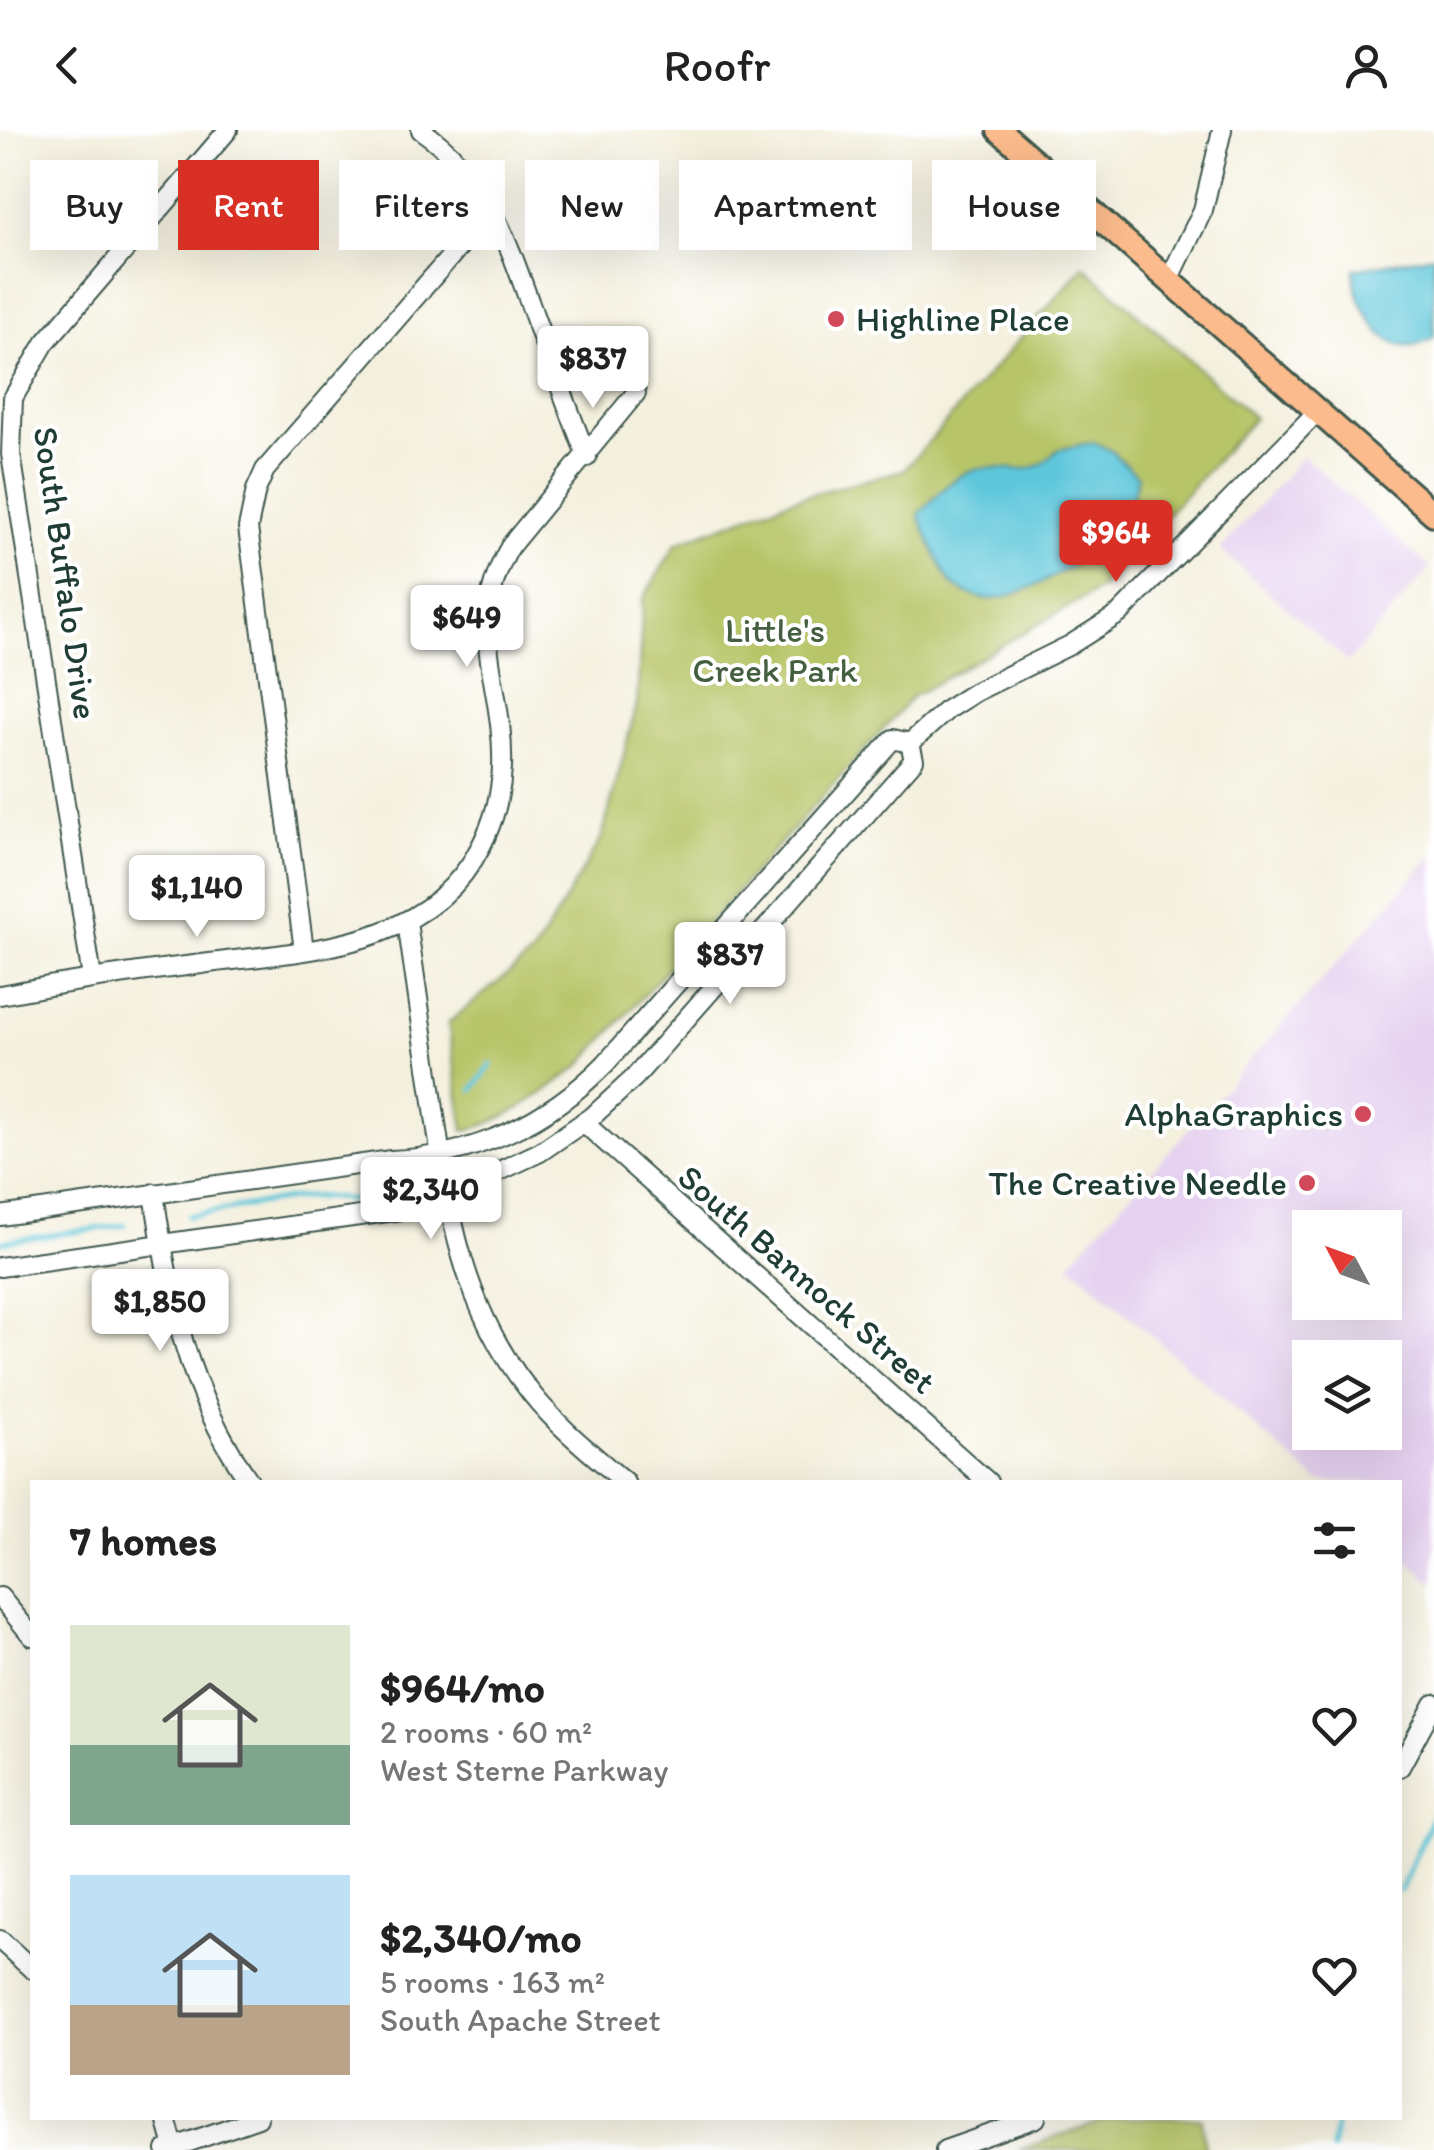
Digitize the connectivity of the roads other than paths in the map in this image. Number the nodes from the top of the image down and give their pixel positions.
1 (228, 130) edge
2 (421, 130) edge
3 (998, 130) edge
4 (1222, 130) edge
5 (454, 160) edge
6 (505, 231) edge
7 (456, 250) edge
8 (1169, 280) junction
9 (636, 393) dead end
10 (1318, 412) junction
11 (586, 457) junction
12 (1434, 514) edge
13 (910, 743) junction
14 (407, 922) junction
15 (714, 939) junction
16 (304, 950) junction
17 (740, 961) junction
18 (92, 978) junction
19 (0, 995) edge
20 (583, 1122) junction
21 (440, 1156) junction
22 (154, 1192) junction
23 (449, 1196) junction
24 (0, 1216) edge
25 (161, 1243) junction
26 (0, 1267) edge
27 (249, 1480) edge
28 (622, 1480) edge
29 (986, 1480) edge
30 (0, 1598) edge
31 (30, 1634) edge
32 (1434, 1704) edge
33 (1434, 1720) edge
34 (1402, 1766) edge
35 (1402, 1767) edge
36 (0, 1940) edge
37 (30, 1967) edge
38 (166, 2120) edge
39 (252, 2120) edge
40 (1030, 2120) edge
41 (170, 2148) edge
42 (945, 2150) edge

1 - 18 street, South Buffalo Drive
2 - 5 street
3 - 8 main road
4 - 8 street
6 - 11 street
7 - 16 street
8 - 10 main road
9 - 11 street
10 - 12 main road
10 - 13 street
11 - 14 street
13 - 15 street
13 - 17 street
14 - 16 street
14 - 21 street
15 - 17 street
15 - 21 street
16 - 18 street
17 - 20 street
18 - 19 street
20 - 23 street
20 - 29 street, South Bannock Street
21 - 22 street
21 - 23 street
22 - 24 street
22 - 25 street
23 - 25 street
23 - 28 street
25 - 26 street
25 - 27 street
30 - 31 street
32 - 34 street
33 - 35 street
36 - 37 street
38 - 41 street
39 - 41 street
40 - 42 street

